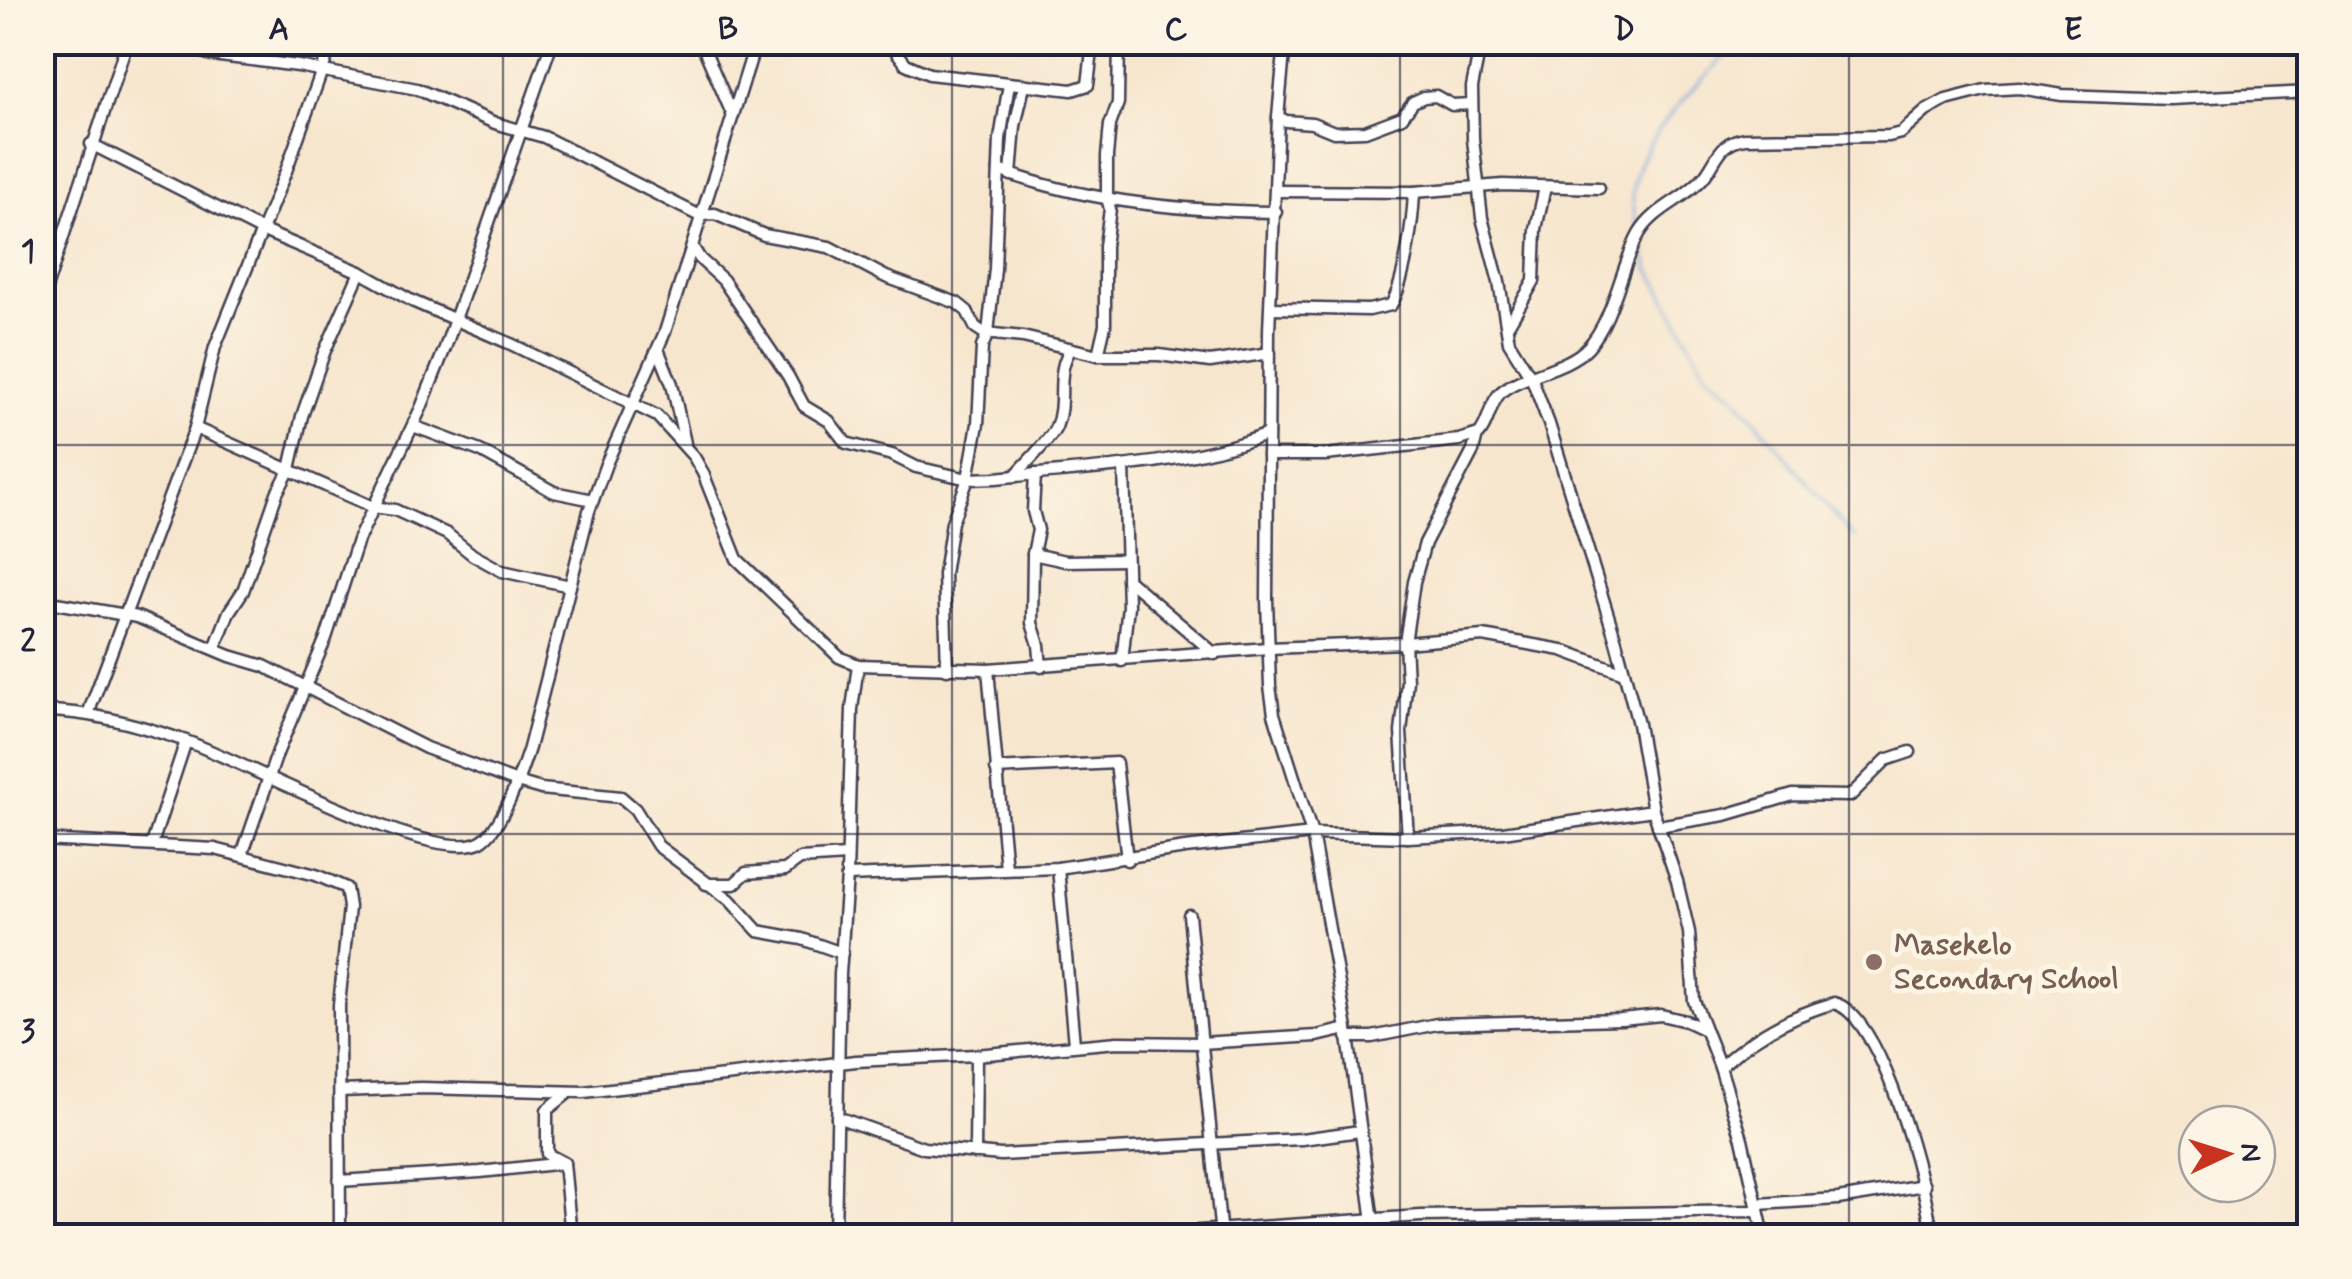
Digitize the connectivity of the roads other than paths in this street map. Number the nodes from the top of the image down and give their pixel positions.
1 (127, 42) edge
2 (168, 42) edge
3 (332, 42) edge
4 (552, 42) edge
5 (701, 42) edge
6 (756, 42) edge
7 (889, 42) edge
8 (1093, 42) edge
9 (1118, 42) edge
10 (1285, 42) edge
11 (1481, 42) edge
12 (321, 72) junction
13 (1009, 84) junction
14 (1024, 86) junction
15 (2310, 92) edge
16 (1471, 104) junction
17 (734, 116) junction
18 (1278, 117) junction
19 (522, 130) junction
20 (92, 144) junction
21 (999, 170) junction
22 (1012, 174) junction
23 (1478, 187) junction
24 (1545, 187) junction
25 (1599, 188) dead end
26 (1276, 191) junction
27 (1414, 192) junction
28 (1107, 198) junction
29 (1276, 212) junction
30 (703, 215) junction
31 (261, 230) junction
32 (692, 246) junction
33 (360, 272) junction
34 (42, 301) edge
35 (1271, 308) junction
36 (454, 318) junction
37 (1507, 328) junction
38 (988, 333) junction
39 (658, 348) junction
40 (1071, 349) junction
41 (1270, 353) junction
42 (1098, 355) junction
43 (1532, 379) junction
44 (634, 402) junction
45 (413, 426) junction
46 (196, 428) junction
47 (1268, 434) junction
48 (1477, 436) junction
49 (687, 448) junction
50 (1268, 456) junction
51 (1124, 466) junction
52 (290, 469) junction
53 (1035, 474) junction
54 (1015, 476) junction
55 (968, 479) junction
56 (593, 500) junction
57 (373, 507) junction
58 (1033, 554) junction
59 (1126, 560) junction
60 (1127, 579) junction
61 (570, 586) junction
62 (42, 604) edge
63 (128, 615) junction
64 (1405, 643) junction
65 (215, 648) junction
66 (1268, 648) junction
67 (1215, 654) junction
68 (1122, 661) junction
69 (858, 665) junction
70 (1041, 666) junction
71 (947, 669) junction
72 (988, 669) junction
73 (1624, 673) junction
74 (306, 688) junction
75 (42, 710) edge
76 (88, 714) junction
77 (186, 740) junction
78 (1910, 752) dead end
79 (996, 768) junction
80 (268, 777) junction
81 (518, 782) junction
82 (1653, 810) junction
83 (1658, 826) junction
84 (1312, 834) junction
85 (1408, 837) junction
86 (42, 840) edge
87 (152, 844) junction
88 (242, 855) junction
89 (846, 856) junction
90 (1127, 860) junction
91 (1006, 868) junction
92 (1058, 868) junction
93 (847, 876) junction
94 (706, 884) junction
95 (1189, 915) dead end
96 (842, 953) junction
97 (1704, 1030) junction
98 (1347, 1033) junction
99 (1200, 1042) junction
100 (1074, 1044) junction
101 (976, 1055) junction
102 (840, 1063) junction
103 (1720, 1067) junction
104 (340, 1092) junction
105 (569, 1092) junction
106 (836, 1117) junction
107 (1360, 1132) junction
108 (1211, 1144) junction
109 (975, 1153) junction
110 (564, 1163) junction
111 (339, 1181) junction
112 (1924, 1185) junction
113 (1757, 1208) junction
114 (1373, 1219) junction
115 (1221, 1234) edge
116 (340, 1236) edge
117 (571, 1236) edge
118 (835, 1236) edge
119 (1126, 1236) edge
120 (1376, 1236) edge
121 (1764, 1236) edge
122 (1932, 1236) edge

1 - 20 street
2 - 12 street
3 - 12 street
4 - 19 street
5 - 17 street
6 - 17 street
7 - 13 street
8 - 14 street
9 - 28 street
10 - 18 street
11 - 16 street
12 - 19 street
12 - 31 street
13 - 14 street
13 - 21 street
14 - 22 street
15 - 43 street
16 - 18 street
16 - 23 street
17 - 30 street
18 - 26 street
19 - 30 street
19 - 36 street
20 - 31 street
20 - 34 street
21 - 22 street
21 - 38 street
22 - 28 street
23 - 24 street
23 - 27 street
23 - 37 street
24 - 25 street
24 - 37 street
26 - 27 street
26 - 29 street
27 - 35 street
28 - 29 street
28 - 42 street
29 - 35 street
30 - 32 street
30 - 38 street
31 - 33 street
31 - 46 street
32 - 39 street
32 - 55 street
33 - 36 street
33 - 52 street
35 - 41 street
36 - 44 street
36 - 45 street
37 - 43 street
38 - 40 street
38 - 55 street
39 - 44 street
39 - 49 street
40 - 42 street
40 - 54 street
41 - 42 street
41 - 47 street
43 - 48 street
43 - 73 street
44 - 49 street
44 - 56 street
45 - 56 street
45 - 57 street
46 - 52 street
46 - 63 street
47 - 50 street
47 - 51 street
48 - 50 street
48 - 64 street
49 - 69 street
50 - 66 street
51 - 53 street
51 - 59 street
52 - 57 street
52 - 65 street
53 - 54 street
53 - 58 street
54 - 55 street
55 - 71 street
56 - 61 street
57 - 61 street
57 - 74 street
58 - 59 street
58 - 70 street
59 - 60 street
60 - 67 street
60 - 68 street
61 - 81 street
62 - 63 street
63 - 65 street
63 - 76 street
64 - 66 street
64 - 73 street
64 - 85 street
65 - 74 street
66 - 67 street
66 - 84 street
67 - 68 street
68 - 70 street
69 - 71 street
69 - 89 street
70 - 72 street
71 - 72 street
72 - 79 street
73 - 82 street
74 - 80 street
74 - 81 street
75 - 76 street
76 - 77 street
77 - 80 street
77 - 87 street
78 - 83 street
79 - 90 street
79 - 91 street
80 - 81 street
80 - 88 street
81 - 94 street
82 - 83 street
82 - 85 street
83 - 97 street
84 - 85 street
84 - 90 street
84 - 98 street
86 - 87 street
87 - 88 street
88 - 104 street
89 - 93 street
89 - 94 street
90 - 92 street
91 - 92 street
91 - 93 street
92 - 100 street
93 - 96 street
94 - 96 street
95 - 99 street
96 - 102 street
97 - 98 street
97 - 103 street
98 - 99 street
98 - 107 street
99 - 100 street
99 - 108 street
100 - 101 street
101 - 102 street
101 - 109 street
102 - 105 street
102 - 106 street
103 - 112 street
103 - 113 street
104 - 105 street
104 - 111 street
105 - 110 street
106 - 109 street
106 - 118 street
107 - 108 street
107 - 114 street
108 - 109 street
108 - 115 street
110 - 111 street
110 - 117 street
111 - 116 street
112 - 113 street
112 - 122 street
113 - 114 street
113 - 121 street
114 - 115 street
114 - 120 street
115 - 119 street

